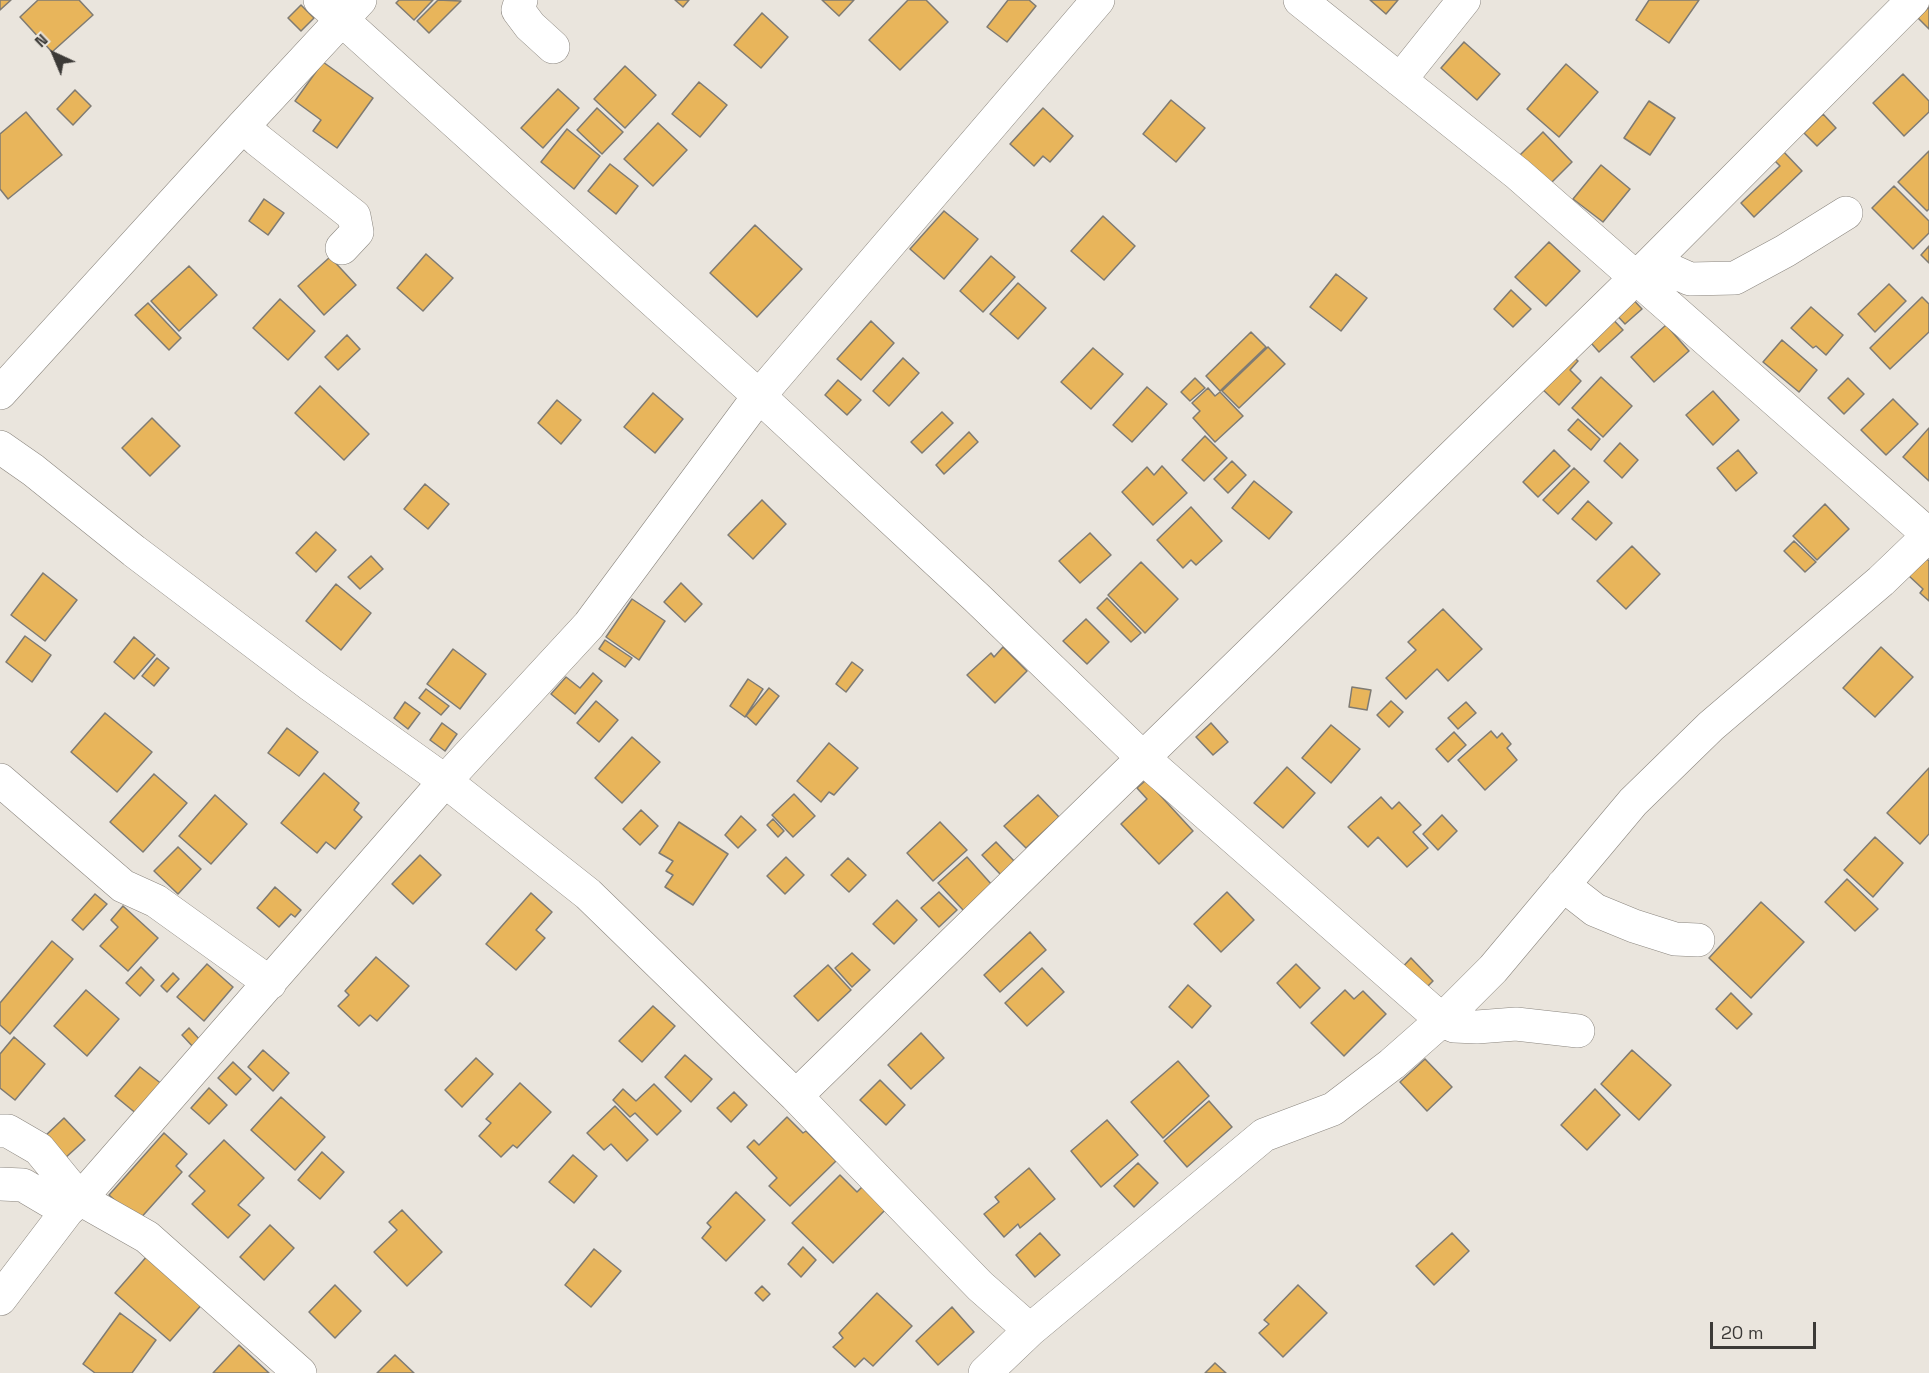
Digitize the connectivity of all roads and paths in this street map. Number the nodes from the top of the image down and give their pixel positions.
1 (521, 0) edge
2 (1098, 0) edge
3 (1300, 0) edge
4 (1464, 0) edge
5 (1901, 6) edge
6 (340, 7) edge
7 (553, 47) dead end
8 (1400, 80) junction
9 (243, 126) junction
10 (1846, 213) dead end
11 (342, 248) dead end
12 (1644, 269) junction
13 (0, 393) edge
14 (759, 396) junction
15 (0, 447) edge
16 (1929, 535) edge
17 (1143, 758) junction
18 (0, 780) edge
19 (445, 781) junction
20 (1563, 885) junction
21 (1698, 940) dead end
22 (270, 982) junction
23 (1442, 1020) junction
24 (1578, 1031) dead end
25 (796, 1096) junction
26 (0, 1131) edge
27 (0, 1184) edge
28 (74, 1205) junction
29 (0, 1299) edge
30 (1030, 1330) junction
31 (300, 1373) edge
32 (985, 1373) edge

1 - 7 street
2 - 14 street
3 - 8 street
4 - 8 street
5 - 12 street
6 - 9 street
6 - 14 street
8 - 12 street
9 - 11 street
9 - 13 street
10 - 12 street
12 - 16 street
12 - 17 street
14 - 17 street
14 - 19 street
15 - 19 street
16 - 20 street
17 - 23 street
17 - 25 street
18 - 22 street
19 - 22 street
19 - 25 street
20 - 21 street
20 - 23 street
22 - 28 street
23 - 24 street
23 - 30 street
25 - 30 street
26 - 28 street
27 - 28 street
28 - 29 street
28 - 31 street
30 - 32 street

